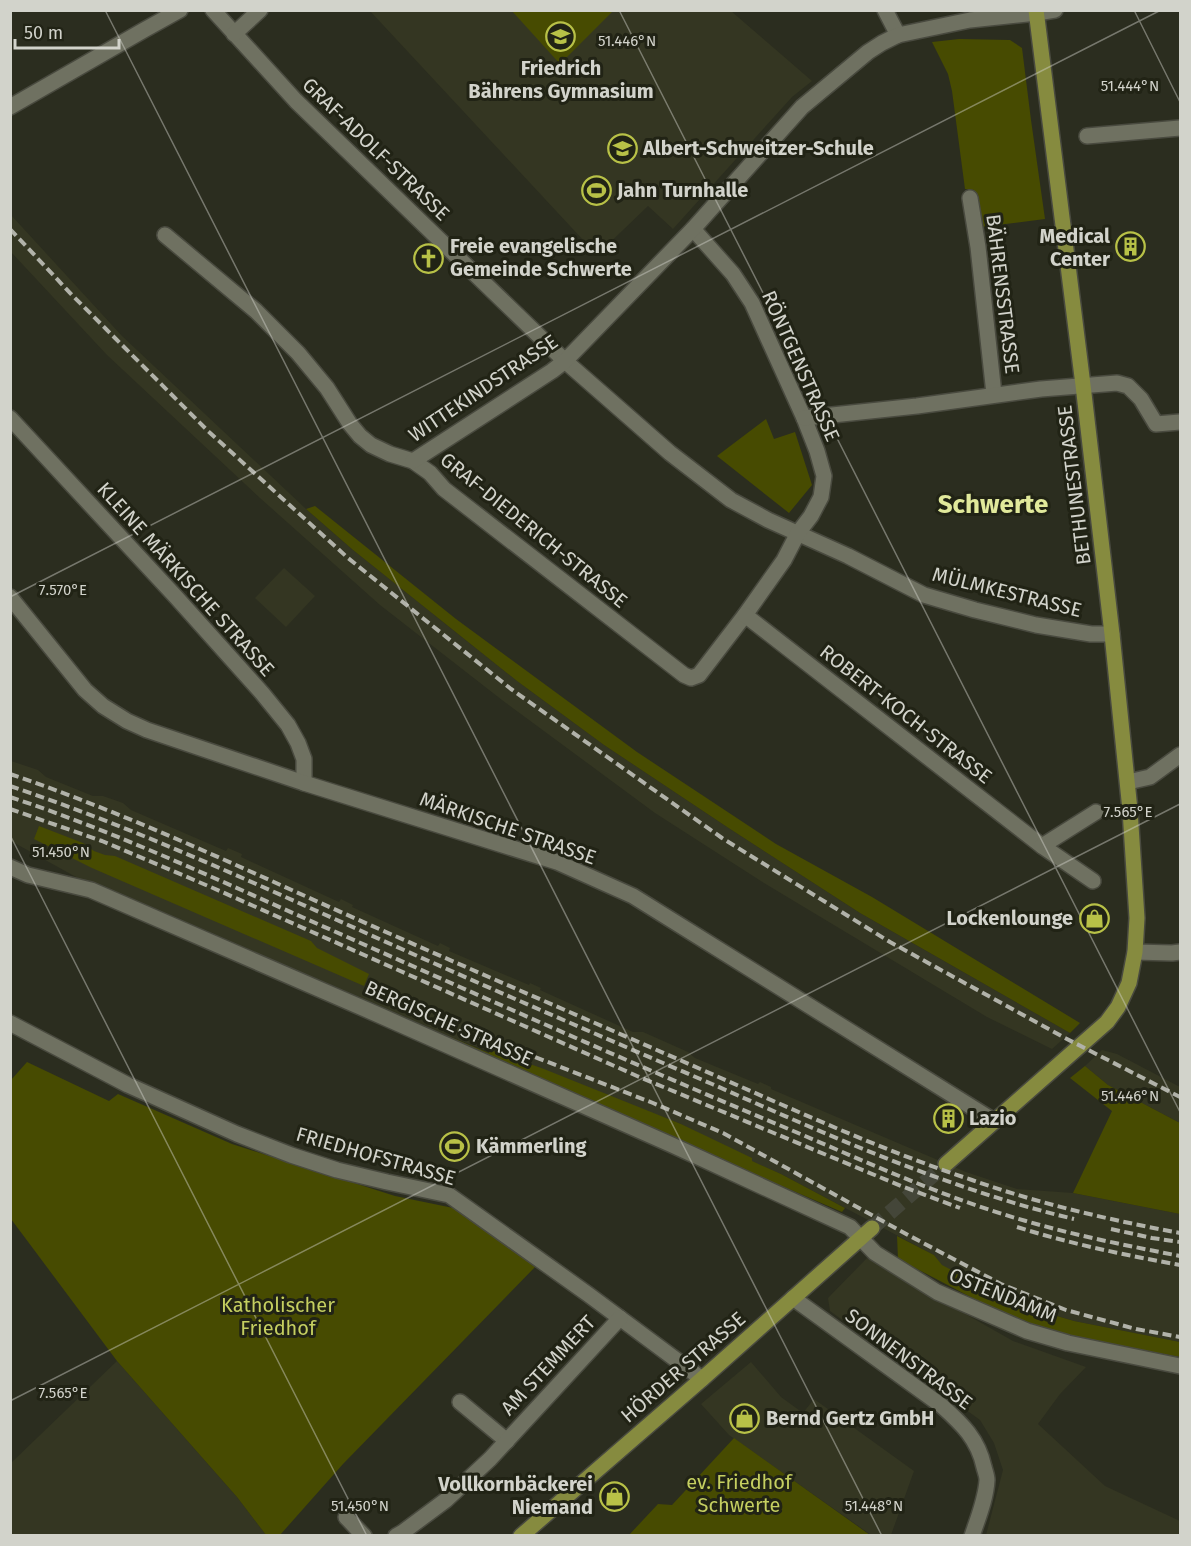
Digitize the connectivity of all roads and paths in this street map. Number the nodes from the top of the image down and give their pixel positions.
1 (180, 10) edge
2 (213, 10) edge
3 (260, 10) edge
4 (885, 10) edge
5 (1055, 10) edge
6 (1037, 12) edge
7 (234, 34) junction
8 (898, 35) junction
9 (10, 107) edge
10 (1180, 128) edge
11 (1087, 136) dead end
12 (970, 198) dead end
13 (693, 229) junction
14 (165, 235) dead end
15 (565, 361) junction
16 (1083, 385) junction
17 (994, 394) junction
18 (10, 418) edge
19 (804, 418) junction
20 (1180, 422) edge
21 (413, 460) junction
22 (798, 532) junction
23 (10, 597) edge
24 (745, 615) junction
25 (1112, 634) junction
26 (1180, 755) edge
27 (1128, 782) junction
28 (304, 783) junction
29 (1096, 813) dead end
30 (1042, 846) junction
31 (10, 867) edge
32 (1093, 881) dead end
33 (1135, 952) junction
34 (1180, 952) edge
35 (10, 1023) edge
36 (994, 1121) junction
37 (946, 1164) tunnel mouth
38 (867, 1233) junction
39 (793, 1298) junction
40 (620, 1318) junction
41 (1180, 1366) edge
42 (702, 1379) junction
43 (460, 1402) dead end
44 (507, 1441) junction
45 (346, 1517) dead end
46 (363, 1536) edge
47 (396, 1536) edge
48 (521, 1536) edge
49 (972, 1536) edge

1 - 9 street
2 - 7 street, GRAF-ADOLF-STRASSE
3 - 7 street
4 - 8 street
5 - 6 street, WITTEKINDSTRASSE
6 - 8 street, WITTEKINDSTRASSE
6 - 16 main road, BETHUNESTRASSE
7 - 15 street, GRAF-ADOLF-STRASSE
8 - 13 street, WITTEKINDSTRASSE
10 - 11 street
12 - 17 street, BÄHRENSSTRASSE
13 - 15 street, WITTEKINDSTRASSE
13 - 19 street, RÖNTGENSTRASSE
14 - 21 street, GRAF-DIEDERICH-STRASSE
15 - 21 street, WITTEKINDSTRASSE
15 - 22 street, GRAF-ADOLF-STRASSE
16 - 17 street
16 - 20 street
16 - 25 main road, BETHUNESTRASSE
17 - 19 street
18 - 28 street, KLEINE MÄRKISCHE STRASSE
19 - 22 street, RÖNTGENSTRASSE
21 - 24 street, GRAF-DIEDERICH-STRASSE
22 - 24 street, RÖNTGENSTRASSE
22 - 25 street, MÜLMKESTRASSE
23 - 28 street, MÄRKISCHE STRASSE
24 - 30 street, ROBERT-KOCH-STRASSE
25 - 27 main road, BETHUNESTRASSE
26 - 27 street
27 - 33 main road, BETHUNESTRASSE
28 - 36 street, MÄRKISCHE STRASSE
29 - 30 street
30 - 32 street, ROBERT-KOCH-STRASSE
31 - 38 street, BERGISCHE STRASSE
33 - 34 street
33 - 36 main road
35 - 40 street, FRIEDHOFSTRASSE
36 - 37 main road
38 - 39 main road, HÖRDER STRASSE
38 - 41 street, OSTENDAMM
39 - 42 main road, HÖRDER STRASSE
39 - 49 street, SONNENSTRASSE
40 - 42 street, FRIEDHOFSTRASSE
40 - 44 street, AM STEMMERT
42 - 48 main road, HÖRDER STRASSE
43 - 44 street, AM STEMMERT
44 - 47 street, AM STEMMERT
45 - 46 street

